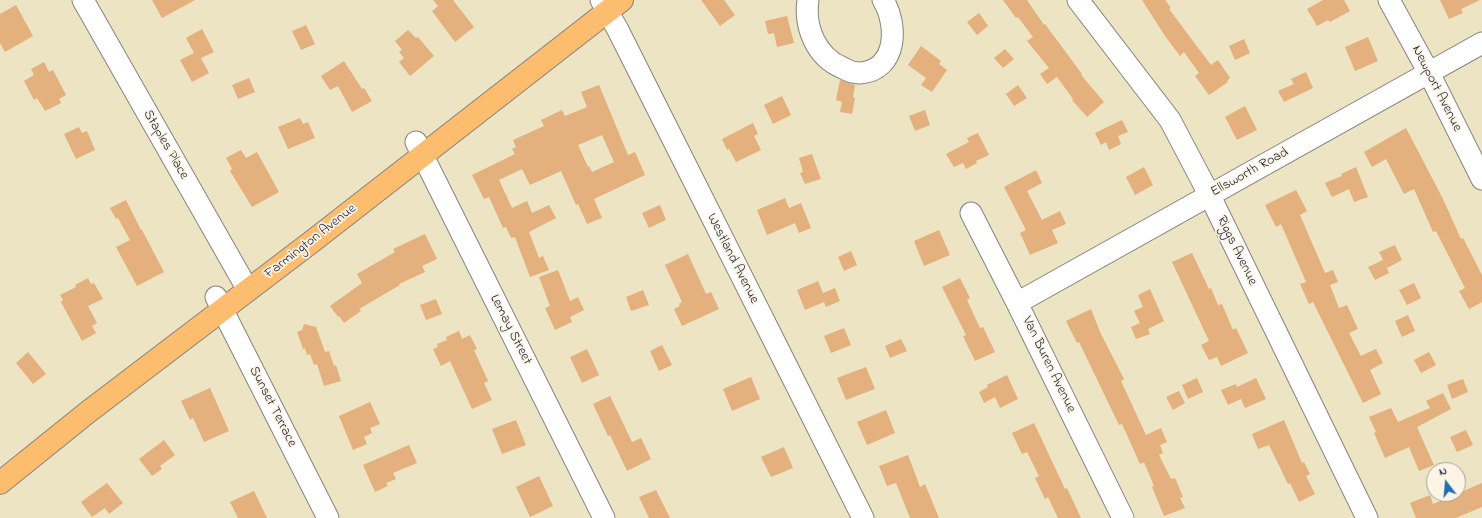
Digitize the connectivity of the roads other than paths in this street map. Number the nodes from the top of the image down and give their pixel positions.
1 (83, 0) edge
2 (808, 0) edge
3 (883, 0) edge
4 (1078, 0) edge
5 (1389, 0) edge
6 (608, 3) edge
7 (1482, 43) edge
8 (1429, 73) junction
9 (419, 149) junction
10 (1482, 179) edge
11 (1210, 196) junction
12 (971, 213) dead end
13 (245, 284) junction
14 (219, 303) junction
15 (1017, 303) junction
16 (0, 465) edge
17 (0, 483) edge
18 (328, 518) edge
19 (604, 518) edge
20 (863, 518) edge
21 (1123, 518) edge
22 (1367, 518) edge

1 - 13 street, Staples Place
2 - 3 street
4 - 11 street, Riggs Avenue
5 - 8 street, Newport Avenue
6 - 9 main road, Farmington Avenue
6 - 20 street, Westland Avenue
7 - 8 street, Ellsworth Road
8 - 10 street, Newport Avenue
8 - 11 street, Ellsworth Road
9 - 13 main road, Farmington Avenue
9 - 19 street, Lemay Street
11 - 15 street, Ellsworth Road
11 - 22 street, Riggs Avenue
12 - 15 street, Van Buren Avenue
13 - 14 main road, Farmington Avenue
14 - 16 main road, Farmington Avenue
14 - 17 main road, Farmington Avenue
14 - 18 street, Sunset Terrace
15 - 21 street, Van Buren Avenue

